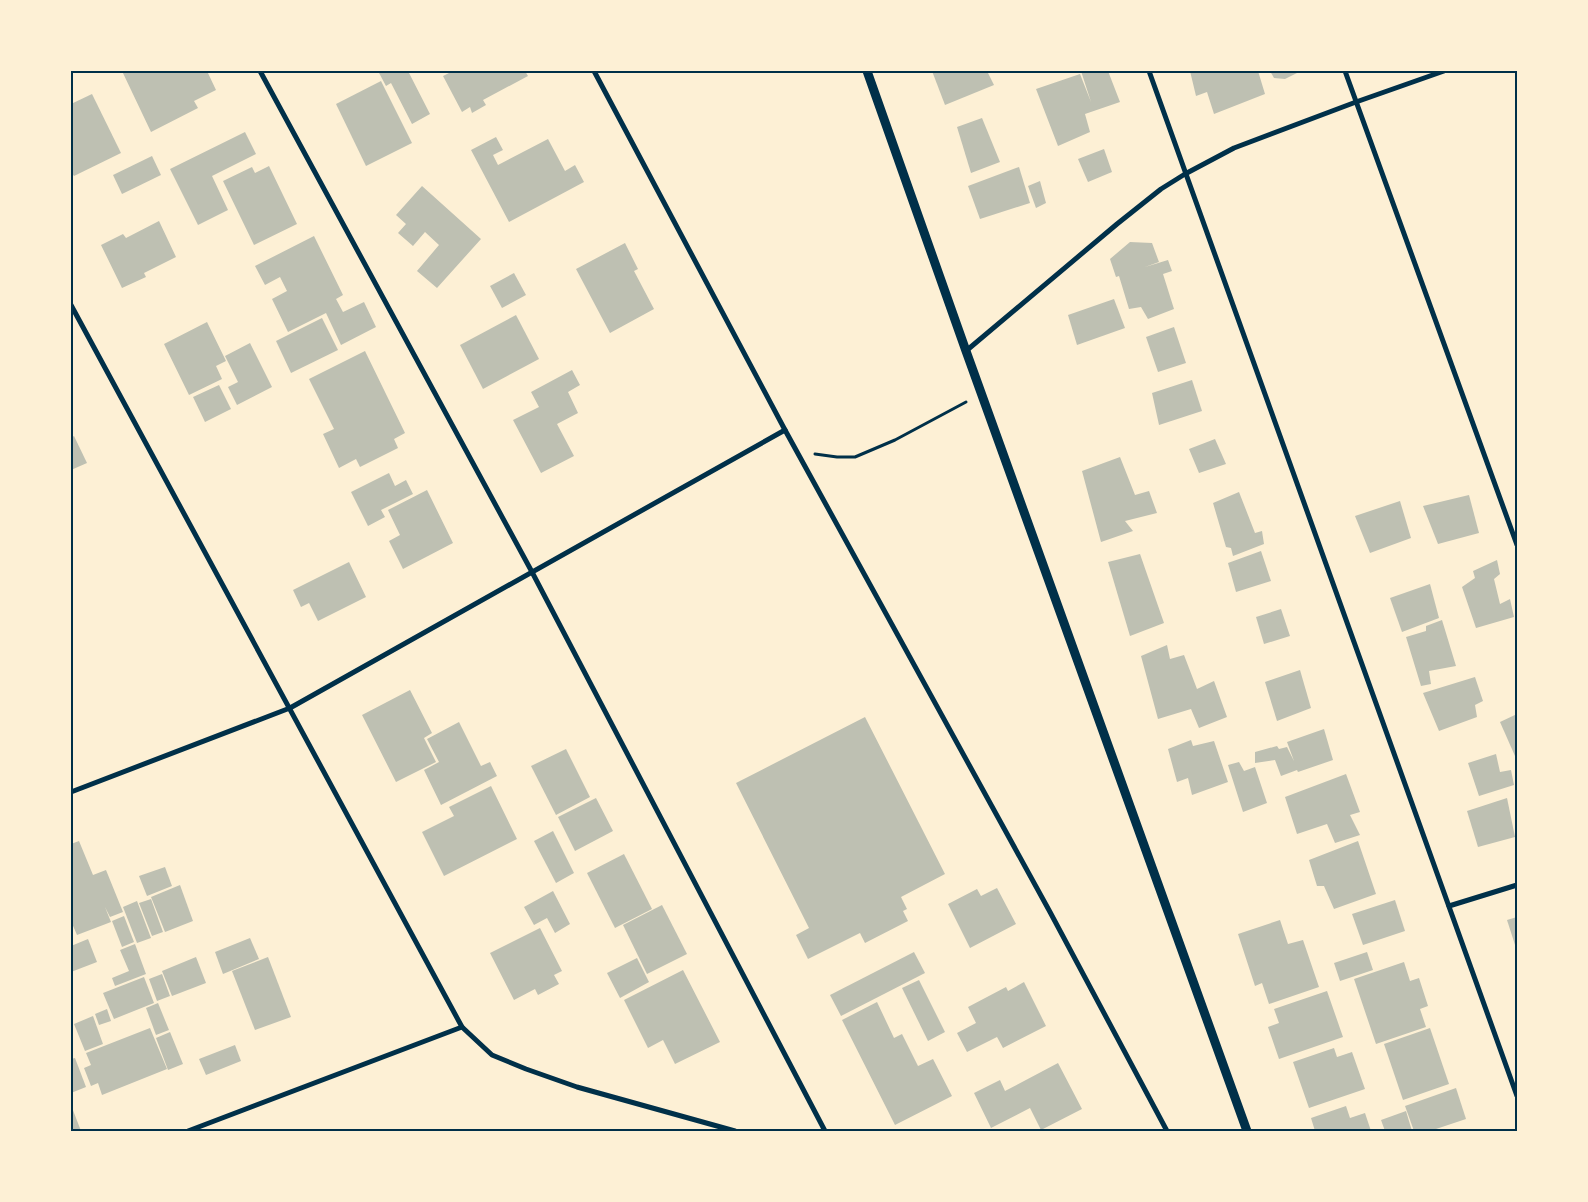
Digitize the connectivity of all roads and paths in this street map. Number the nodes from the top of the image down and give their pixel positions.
1 (260, 71) edge
2 (594, 71) edge
3 (867, 71) edge
4 (1149, 71) edge
5 (1345, 71) edge
6 (1444, 71) edge
7 (1356, 102) junction
8 (1186, 174) junction
9 (71, 305) edge
10 (966, 351) junction
11 (981, 394) junction
12 (785, 430) junction
13 (795, 449) junction
14 (1517, 545) edge
15 (532, 572) junction
16 (290, 708) junction
17 (71, 792) edge
18 (1517, 884) edge
19 (1449, 906) junction
20 (462, 1027) junction
21 (1517, 1096) edge
22 (188, 1131) edge
23 (735, 1131) edge
24 (825, 1131) edge
25 (1167, 1131) edge
26 (1247, 1131) edge

1 - 15 street
2 - 12 street
3 - 10 street
4 - 8 street
5 - 7 street
6 - 7 street
7 - 8 street
7 - 14 street
8 - 10 street
8 - 19 street
9 - 16 street
10 - 11 street
11 - 13 path
11 - 26 street
12 - 13 street
12 - 15 street
13 - 25 street
15 - 16 street
15 - 24 street
16 - 17 street
16 - 20 street
18 - 19 street
19 - 21 street
20 - 22 street
20 - 23 street

